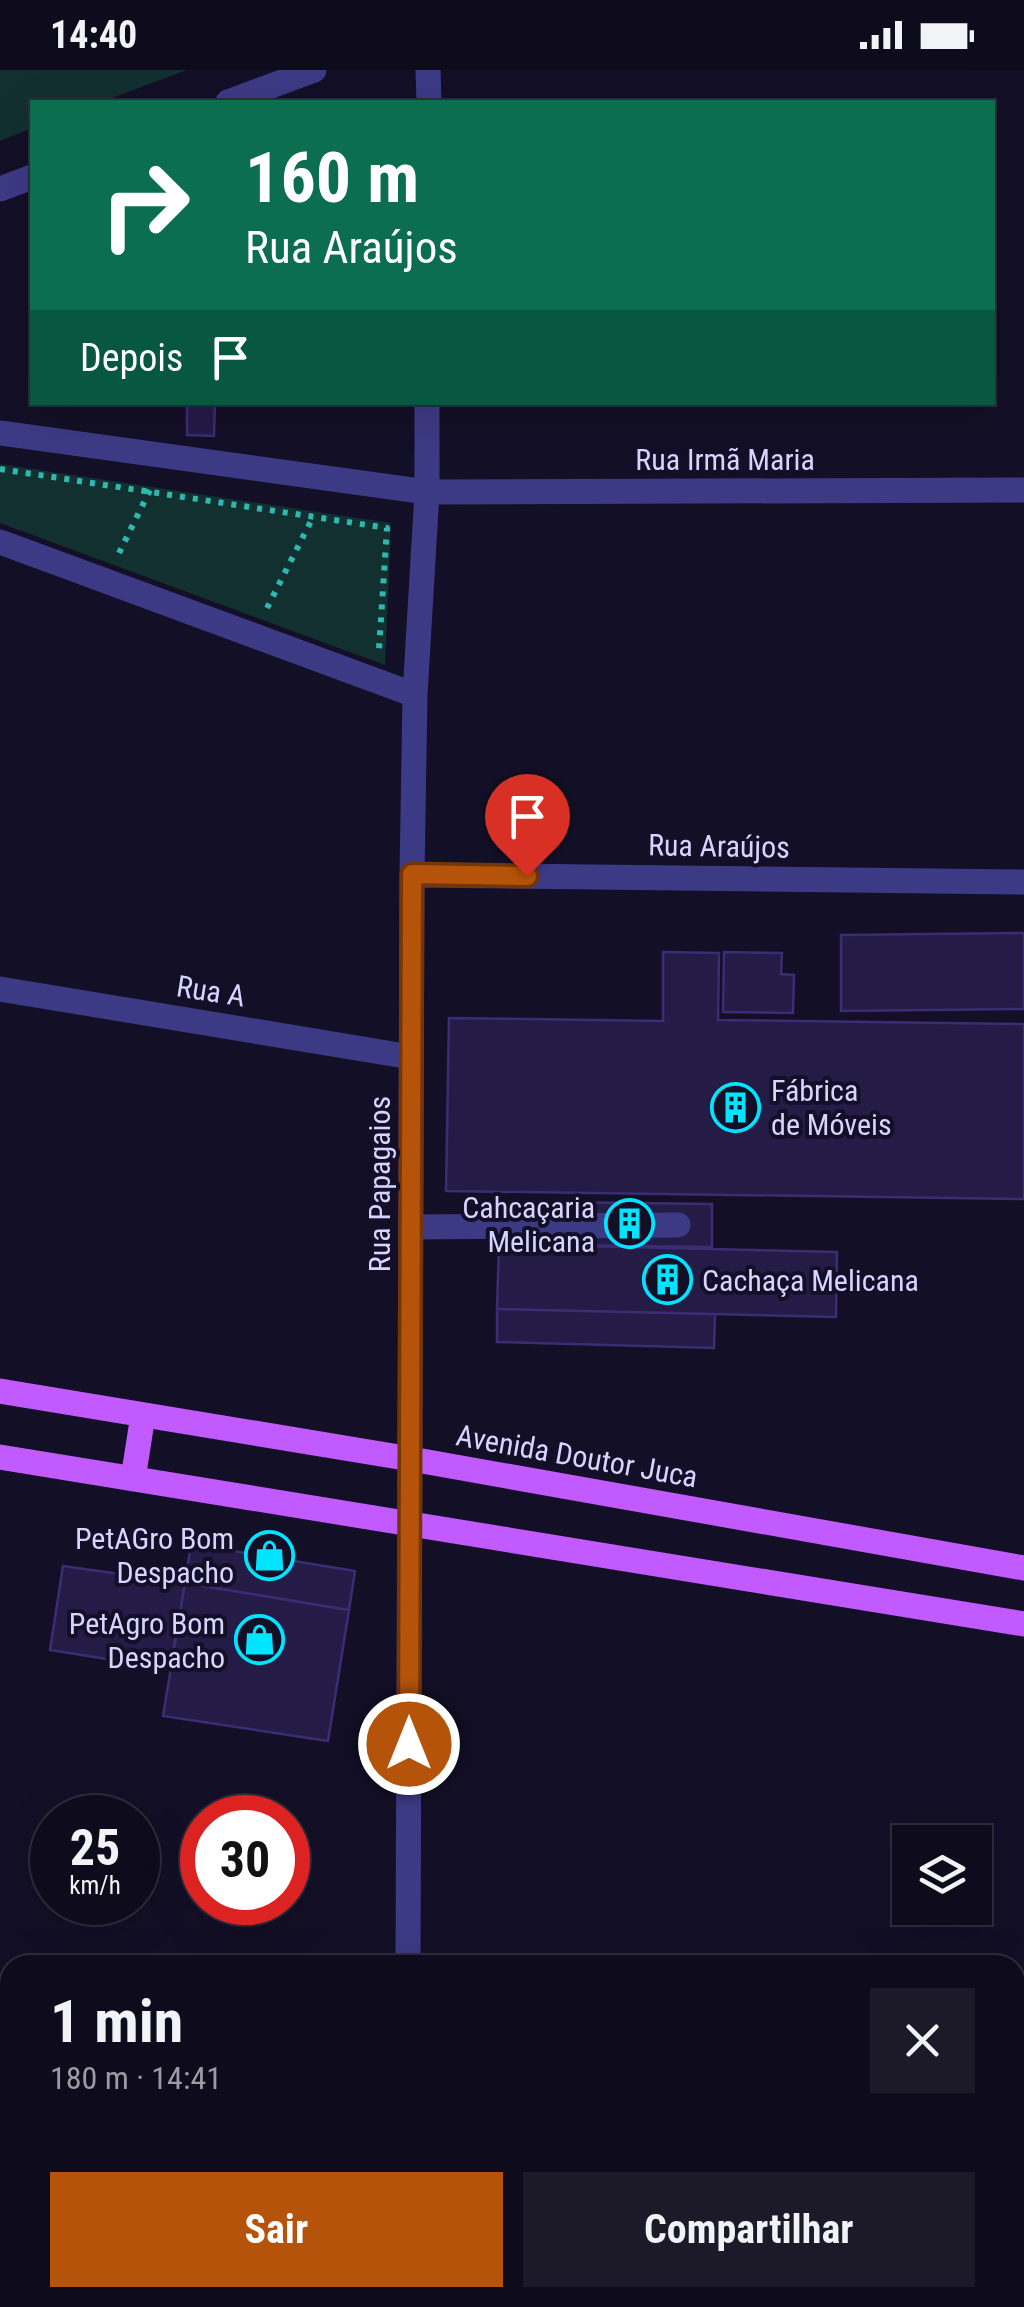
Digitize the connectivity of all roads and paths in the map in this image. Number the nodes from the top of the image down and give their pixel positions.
1 (314, 70) edge
2 (428, 70) edge
3 (233, 100) edge
4 (429, 100) edge
5 (30, 178) edge
6 (0, 189) edge
7 (427, 405) edge
8 (0, 433) edge
9 (167, 456) junction
10 (0, 469) edge
11 (1024, 490) edge
12 (149, 491) junction
13 (426, 492) junction
14 (313, 517) junction
15 (0, 542) edge
16 (105, 581) junction
17 (278, 619) dead end
18 (360, 648) dead end
19 (414, 695) junction
20 (412, 874) junction
21 (1024, 882) edge
22 (0, 989) edge
23 (412, 1056) junction
24 (678, 1225) dead end
25 (411, 1227) junction
26 (0, 1392) edge
27 (143, 1415) junction
28 (0, 1457) edge
29 (411, 1460) junction
30 (132, 1479) junction
31 (410, 1524) junction
32 (1024, 1568) edge
33 (1024, 1624) edge
34 (408, 1955) edge

1 - 3 street
2 - 4 street
5 - 6 street
7 - 13 street, Rua Papagaios
8 - 9 street, Rua Irmã Maria
9 - 12 path
9 - 13 street, Rua Irmã Maria
10 - 12 path
11 - 13 street, Rua Irmã Maria
12 - 14 path
12 - 16 path
13 - 19 street, Rua Papagaios
14 - 17 path
14 - 18 path
15 - 16 street
16 - 19 street
19 - 20 street, Rua Papagaios
20 - 21 street, Rua Araújos
20 - 23 street, Rua Papagaios
22 - 23 street, Rua A
23 - 25 street, Rua Papagaios
24 - 25 street
25 - 29 street, Rua Papagaios
26 - 27 main road, Avenida Doutor Juca
27 - 29 main road, Avenida Doutor Juca
27 - 30 main road
28 - 30 main road
29 - 31 street, Rua Papagaios
29 - 32 main road, Avenida Doutor Juca
30 - 31 main road
31 - 33 main road
31 - 34 street, Rua Papagaios

